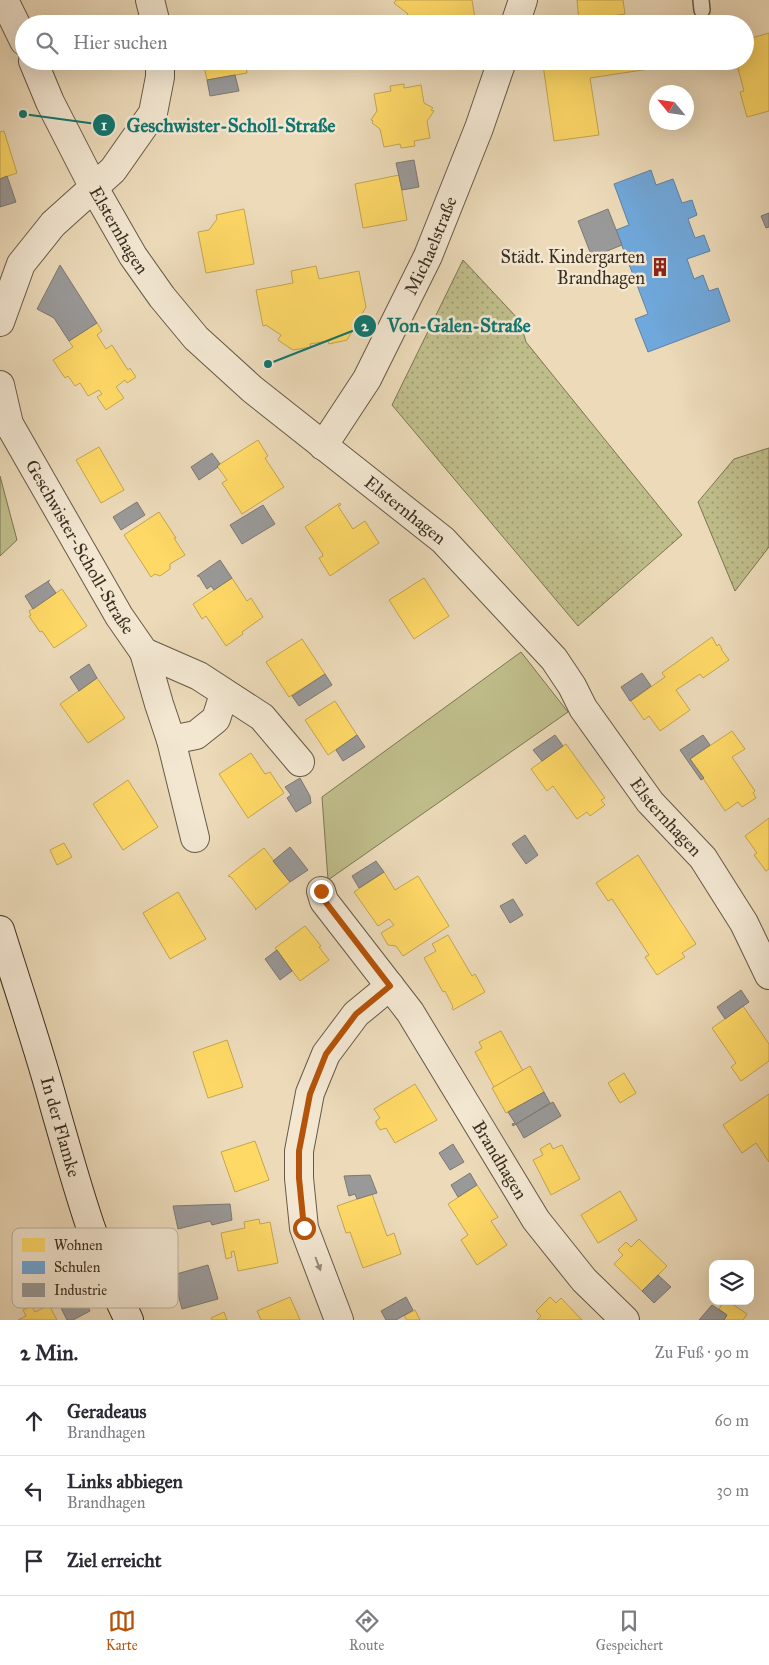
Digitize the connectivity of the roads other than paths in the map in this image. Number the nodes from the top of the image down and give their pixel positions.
1 (4, 0) edge
2 (150, 0) edge
3 (523, 0) edge
4 (154, 15) edge
5 (518, 15) edge
6 (15, 23) edge
7 (37, 70) edge
8 (160, 70) edge
9 (499, 70) edge
10 (94, 188) junction
11 (0, 322) edge
12 (0, 385) edge
13 (323, 446) junction
14 (144, 652) junction
15 (224, 694) junction
16 (171, 740) junction
17 (300, 762) dead end
18 (195, 838) dead end
19 (321, 891) dead end
20 (0, 930) edge
21 (769, 975) edge
22 (390, 986) junction
23 (90, 1228) edge
24 (123, 1308) edge
25 (129, 1320) edge
26 (339, 1320) edge
27 (626, 1320) edge

1 - 6 street
2 - 4 street
3 - 5 street
7 - 10 street, Elsternhagen
8 - 10 street
9 - 13 street, Michaelstraße
10 - 11 street
10 - 13 street, Elsternhagen
12 - 14 street, Geschwister-Scholl-Straße
13 - 21 street, Elsternhagen
14 - 15 street, Geschwister-Scholl-Straße
14 - 16 street, Geschwister-Scholl-Straße
15 - 16 street
15 - 17 street, Geschwister-Scholl-Straße
16 - 18 street, Geschwister-Scholl-Straße
19 - 22 street, Brandhagen
20 - 23 street, In der Flamke
22 -> 26 street
22 - 27 street, Brandhagen
24 - 25 street, In der Flamke

